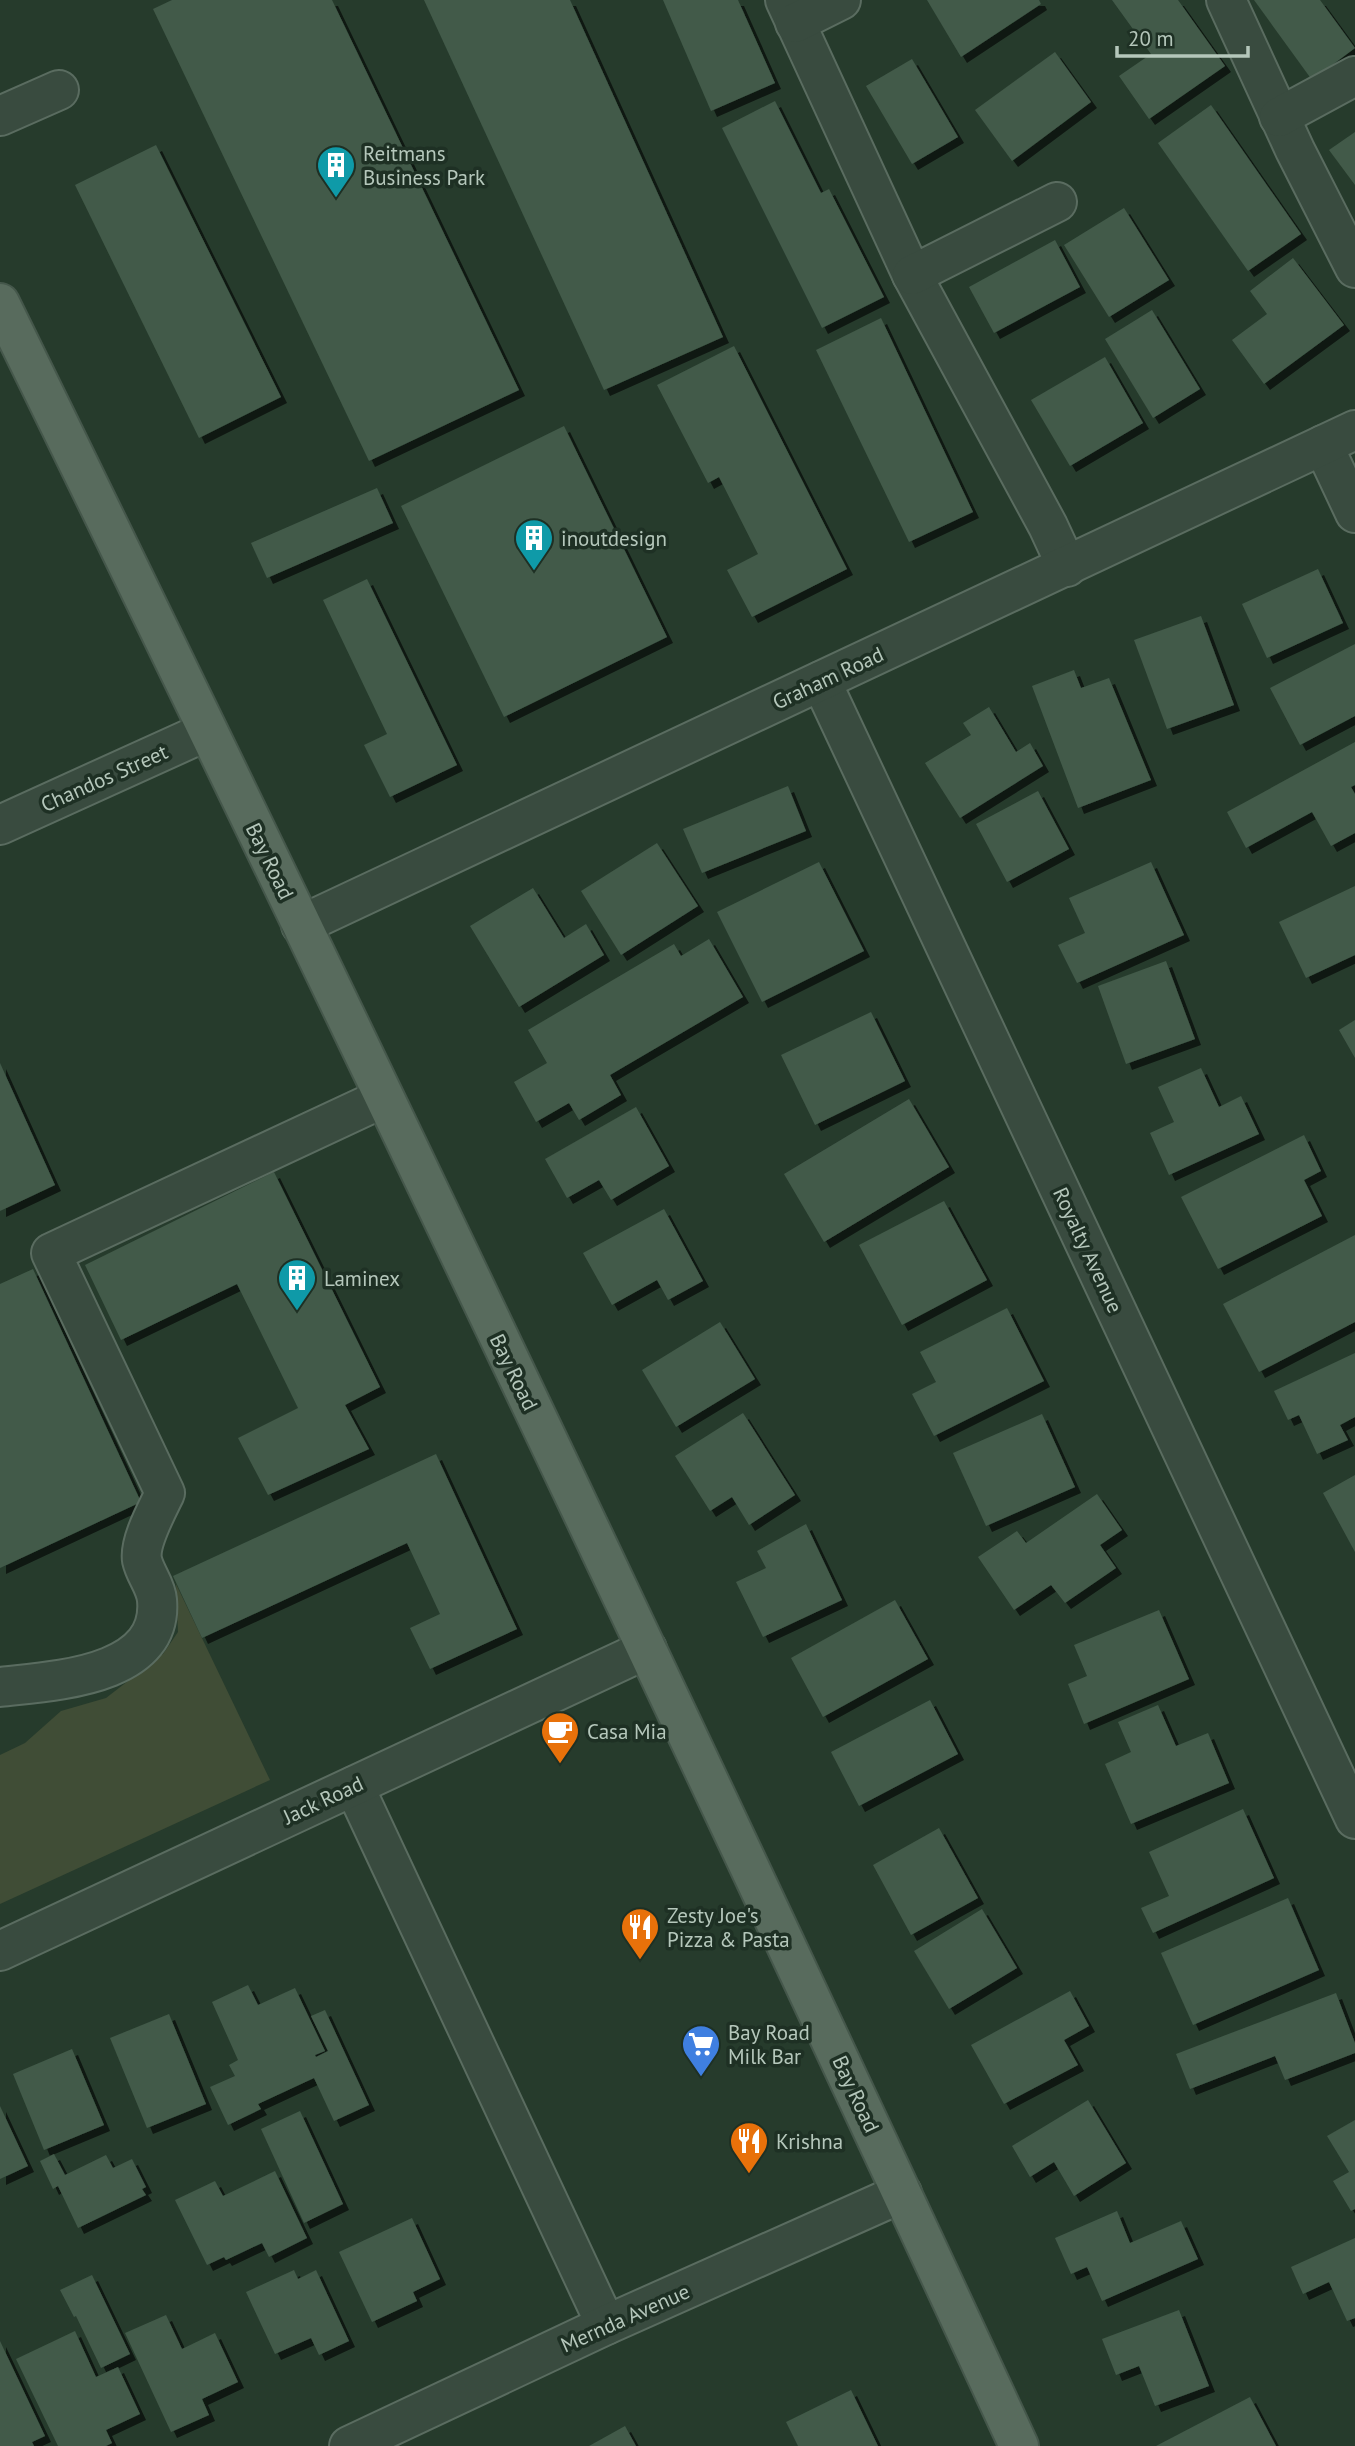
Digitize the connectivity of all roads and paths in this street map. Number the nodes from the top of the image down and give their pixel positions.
1 (841, 0) edge
2 (1226, 0) edge
3 (790, 11) edge
4 (1355, 76) edge
5 (58, 90) dead end
6 (0, 116) edge
7 (1279, 117) junction
8 (1057, 202) dead end
9 (1355, 268) edge
10 (912, 275) junction
11 (0, 303) edge
12 (1339, 437) edge
13 (1355, 513) edge
14 (1067, 567) junction
15 (821, 681) junction
16 (207, 731) junction
17 (0, 825) edge
18 (301, 925) junction
19 (383, 1098) junction
20 (647, 1649) junction
21 (0, 1687) edge
22 (354, 1786) junction
23 (1355, 1819) edge
24 (0, 1951) edge
25 (902, 2193) junction
26 (606, 2325) junction
27 (349, 2446) edge
28 (1019, 2446) edge

1 - 3 street
2 - 7 street
3 - 10 street
4 - 7 street
5 - 6 street
7 - 9 street
8 - 10 street
10 - 14 street
11 - 16 main road, Bay Road
12 - 13 street
12 - 14 street, Graham Road
14 - 15 street, Graham Road
15 - 18 street, Graham Road
15 - 23 street, Royalty Avenue
16 - 17 street, Chandos Street
16 - 18 main road, Bay Road
18 - 19 main road, Bay Road
19 - 20 main road, Bay Road
19 - 21 street
20 - 22 street, Jack Road
20 - 25 main road, Bay Road
22 - 24 street, Jack Road
22 - 26 street
25 - 26 street, Mernda Avenue
25 - 28 main road, Bay Road
26 - 27 street, Mernda Avenue

